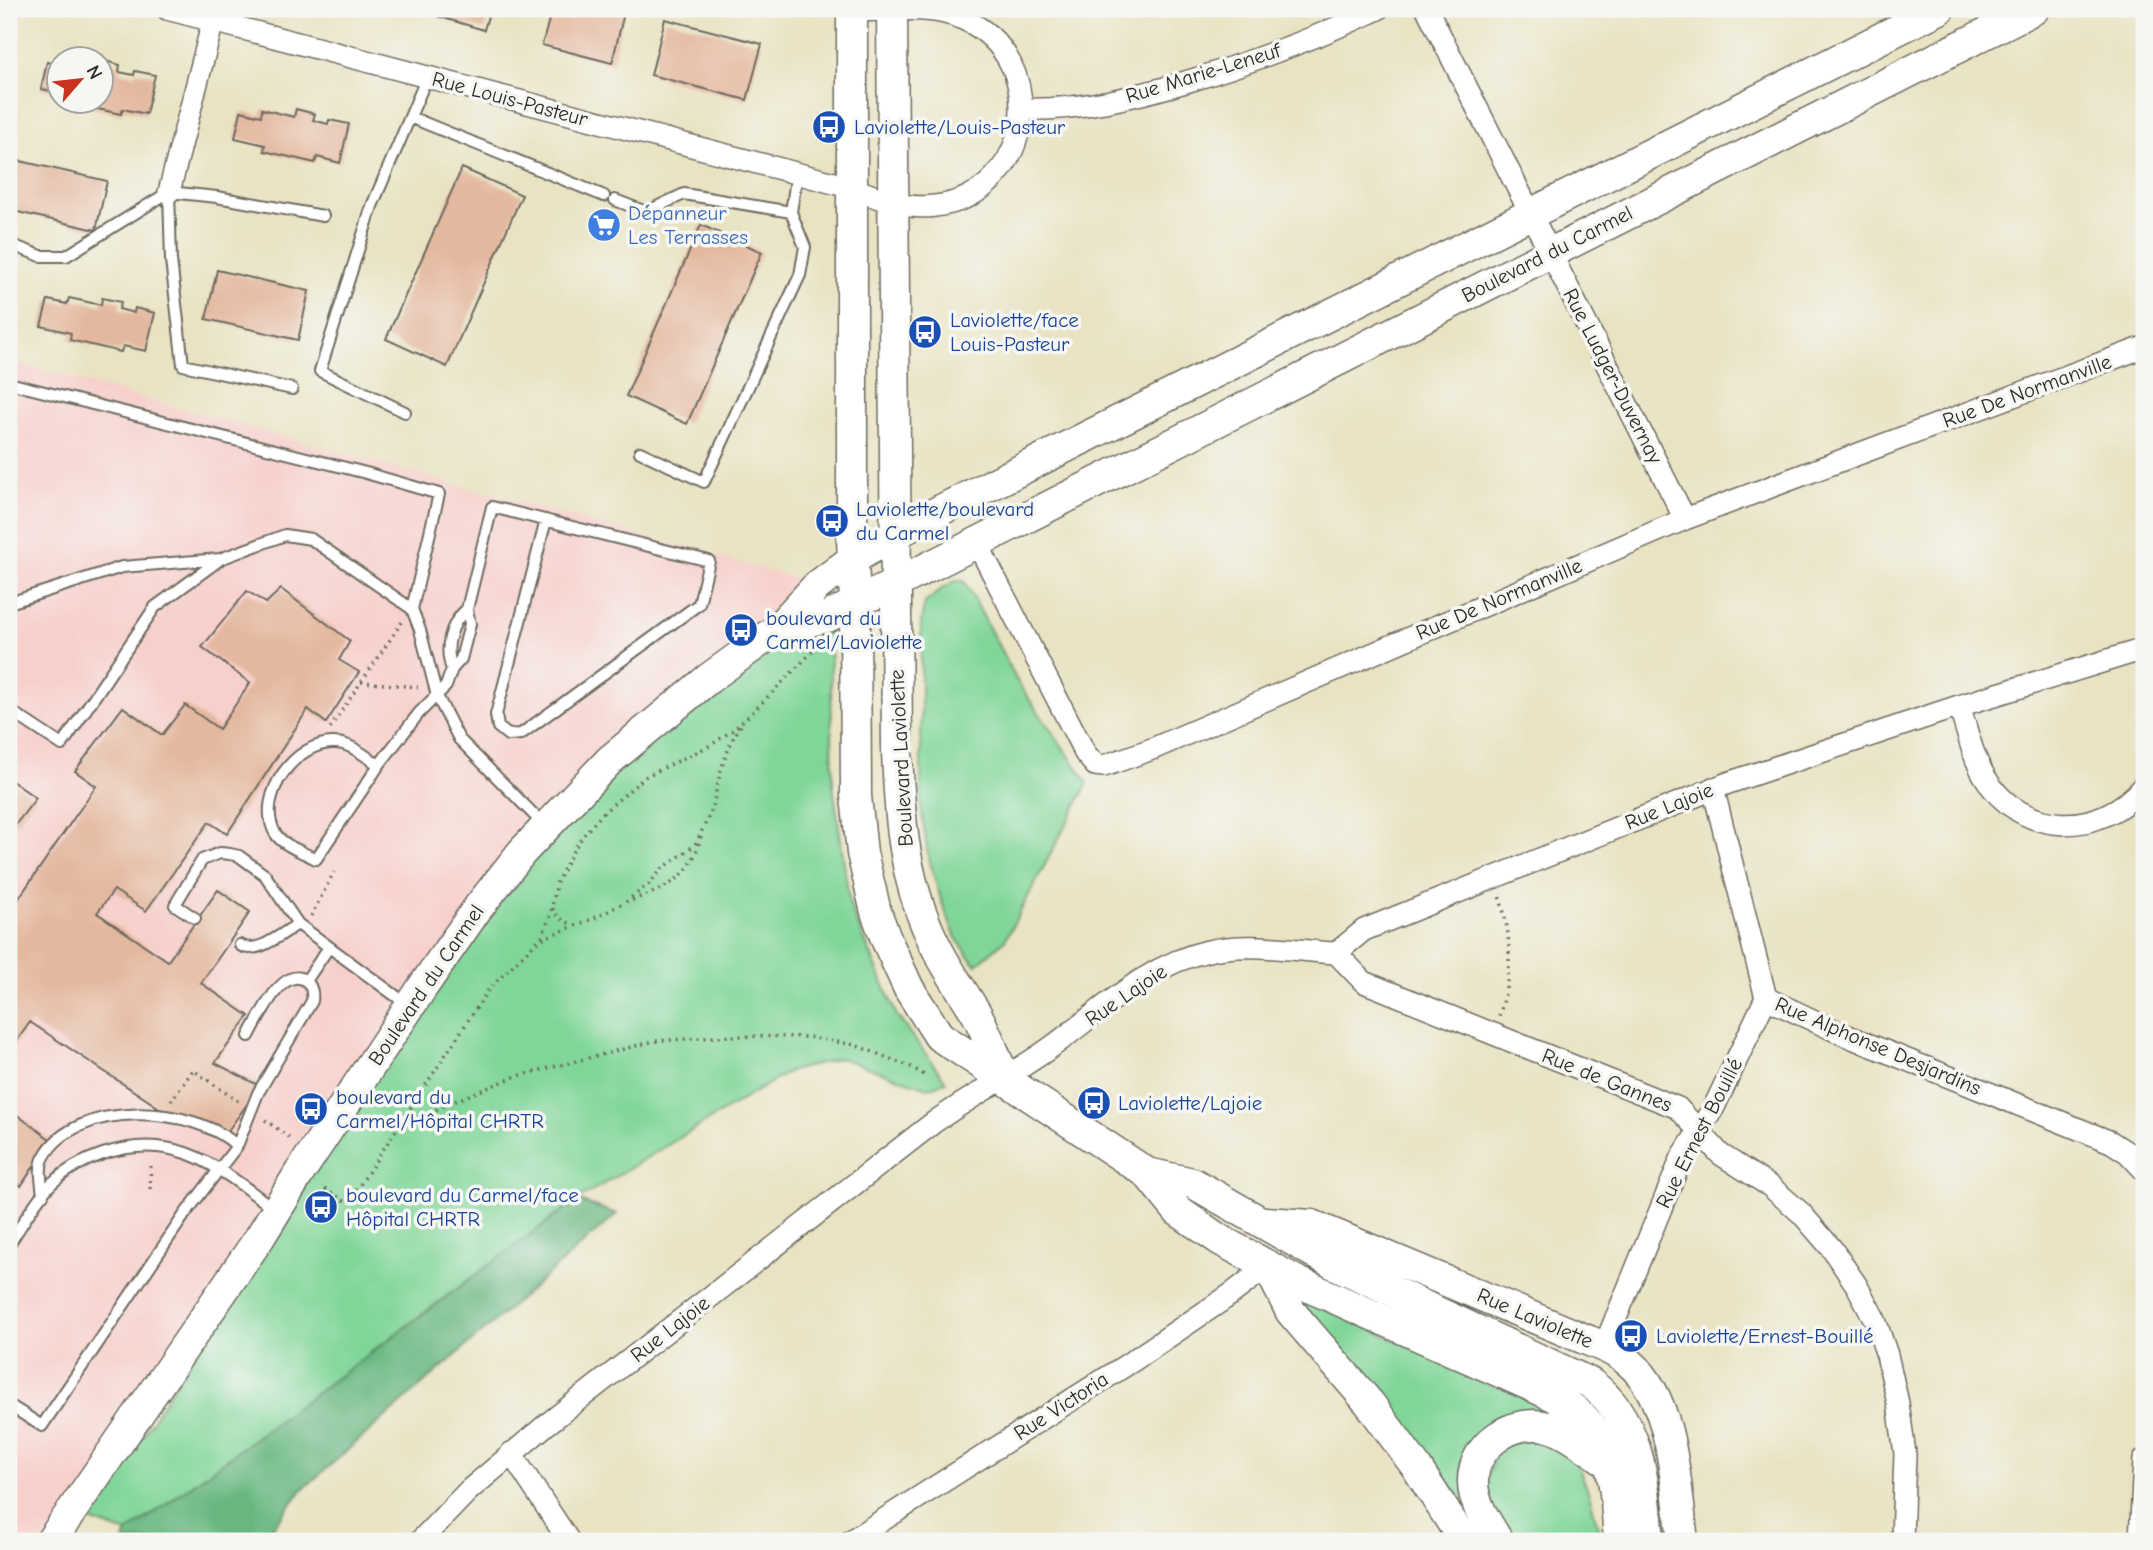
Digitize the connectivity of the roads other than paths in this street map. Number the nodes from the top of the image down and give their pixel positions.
1 (1378, 9) edge
2 (1427, 9) edge
3 (1939, 9) edge
4 (2034, 9) edge
5 (178, 10) edge
6 (852, 10) edge
7 (892, 10) edge
8 (214, 21) junction
9 (1814, 72) junction
10 (427, 77) junction
11 (1022, 109) junction
12 (1833, 110) junction
13 (410, 117) junction
14 (797, 173) junction
15 (853, 188) junction
16 (169, 192) junction
17 (893, 204) junction
18 (792, 212) junction
19 (1531, 214) junction
20 (323, 216) dead end
21 (9, 244) edge
22 (1550, 252) junction
23 (2144, 348) edge
24 (1241, 359) junction
25 (9, 383) edge
26 (292, 389) dead end
27 (1260, 398) junction
28 (405, 411) dead end
29 (640, 452) dead end
30 (1685, 519) junction
31 (546, 520) junction
32 (895, 533) junction
33 (976, 541) junction
34 (220, 559) junction
35 (853, 559) junction
36 (185, 561) junction
37 (895, 584) junction
38 (177, 589) junction
39 (855, 602) junction
40 (9, 603) edge
41 (412, 609) junction
42 (777, 629) junction
43 (2144, 649) edge
44 (437, 696) junction
45 (1959, 706) junction
46 (9, 710) edge
47 (379, 765) junction
48 (2144, 785) edge
49 (1713, 788) junction
50 (545, 826) junction
51 (195, 918) dead end
52 (298, 924) junction
53 (240, 945) dead end
54 (329, 947) junction
55 (1336, 953) junction
56 (306, 981) junction
57 (1766, 998) junction
58 (411, 1006) junction
59 (248, 1036) dead end
60 (1004, 1077) junction
61 (1699, 1130) junction
62 (237, 1146) junction
63 (2136, 1147) edge
64 (220, 1169) junction
65 (2144, 1170) edge
66 (1147, 1173) junction
67 (43, 1195) junction
68 (276, 1210) junction
69 (1258, 1221) junction
70 (9, 1244) edge
71 (1268, 1266) junction
72 (1604, 1347) junction
73 (9, 1405) edge
74 (511, 1453) junction
75 (2144, 1460) edge
76 (1609, 1463) junction
77 (51, 1541) edge
78 (420, 1541) edge
79 (569, 1541) edge
80 (850, 1541) edge
81 (1464, 1541) edge
82 (1498, 1541) edge
83 (1619, 1541) edge
84 (1649, 1541) edge
85 (1683, 1541) edge
86 (1902, 1541) edge
87 (2140, 1541) edge

1 - 11 street, Rue Marie-Leneuf
2 - 19 street, Rue Ludger-Duvernay
3 - 9 street, Boulevard du Carmel
4 - 12 street, Boulevard du Carmel
5 - 8 street, Rue Louis-Pasteur
6 - 7 street
6 - 15 street, Boulevard Laviolette
7 - 11 street
7 - 17 street, Boulevard Laviolette
8 - 10 street, Rue Louis-Pasteur
8 - 16 street
9 - 12 street
9 - 19 street, Boulevard du Carmel
10 - 13 lane
10 - 14 street, Rue Louis-Pasteur
11 - 17 street
12 - 22 street, Boulevard du Carmel
13 - 18 lane
13 - 28 lane
14 - 15 street, Rue Louis-Pasteur
14 - 18 lane
15 - 17 street, Rue Louis-Pasteur
15 - 35 street, Boulevard Laviolette
16 - 20 lane
16 - 21 lane
16 - 26 lane
17 - 32 street, Boulevard Laviolette
18 - 29 lane
19 - 22 street, Rue Ludger-Duvernay
19 - 24 street, Boulevard du Carmel
22 - 27 street, Boulevard du Carmel
22 - 30 street, Rue Ludger-Duvernay
23 - 30 street, Rue De Normanville
24 - 27 street
24 - 32 street, Boulevard du Carmel
25 - 41 lane
27 - 33 street, Boulevard du Carmel
30 - 33 street, Rue De Normanville
31 - 31 lane
31 - 44 lane
32 - 35 street, Boulevard du Carmel
32 - 37 street, Boulevard Laviolette
33 - 37 street, Boulevard du Carmel
34 - 36 lane
34 - 38 lane
34 - 41 lane
35 - 39 street, Boulevard Laviolette
35 - 42 street, Boulevard du Carmel
36 - 38 lane
36 - 40 lane
37 - 39 street, Boulevard du Carmel
37 - 60 street, Boulevard Laviolette
38 - 46 lane
39 - 42 street, Boulevard du Carmel
39 - 60 street, Boulevard Laviolette
41 - 44 lane
42 - 50 street, Boulevard du Carmel
43 - 45 street, Rue Lajoie
44 - 47 lane
44 - 50 lane
45 - 48 street
45 - 49 street, Rue Lajoie
47 - 47 lane
49 - 55 street, Rue Lajoie
49 - 57 street, Rue Alphonse Desjardins
50 - 58 street, Boulevard du Carmel
51 - 52 lane
52 - 53 lane
52 - 54 lane
54 - 56 lane
54 - 58 lane
55 - 60 street, Rue Lajoie
55 - 61 street, Rue de Gannes
56 - 59 lane
56 - 62 lane
57 - 61 street, Rue Ernest Bouillé
57 - 63 street, Rue Alphonse Desjardins
58 - 68 street, Boulevard du Carmel
60 - 66 street, Rue Laviolette
60 - 74 street, Rue Lajoie
61 - 72 street, Rue Ernest Bouillé
61 - 86 street, Rue de Gannes
62 - 64 lane
62 - 67 lane
63 - 65 street, Rue Alphonse Desjardins
64 - 67 lane
64 - 68 lane
64 - 73 lane
66 - 69 street, Rue Laviolette
66 - 71 street, Rue Laviolette
67 - 70 lane
68 - 77 street, Boulevard du Carmel
69 - 72 street, Rue Laviolette
69 - 84 street, Rue Laviolette
71 - 76 street, Rue Laviolette
71 - 80 street, Rue Victoria
71 - 81 street
72 - 85 street, Rue Laviolette
74 - 78 street, Rue Lajoie
74 - 79 street
75 - 87 street
76 - 82 street
76 - 83 street, Rue Laviolette

